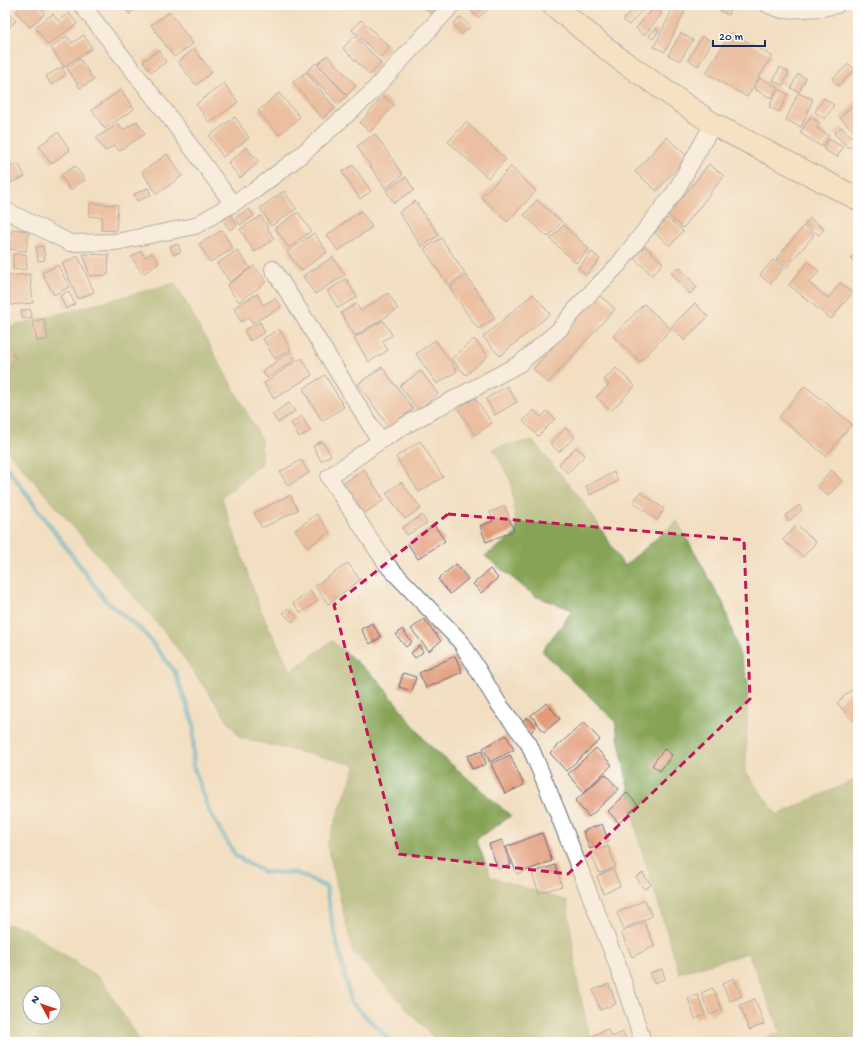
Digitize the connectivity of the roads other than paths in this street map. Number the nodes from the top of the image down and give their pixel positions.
1 (82, 5) edge
2 (452, 5) edge
3 (553, 5) edge
4 (768, 5) edge
5 (838, 5) edge
6 (713, 124) junction
7 (858, 199) edge
8 (233, 204) junction
9 (5, 210) edge
10 (273, 269) dead end
11 (380, 441) junction
12 (643, 1042) edge

1 - 8 street
2 - 8 street
3 - 6 main road
4 - 5 street
6 - 7 main road
6 - 11 street
8 - 9 street
10 - 11 street
11 - 12 street

